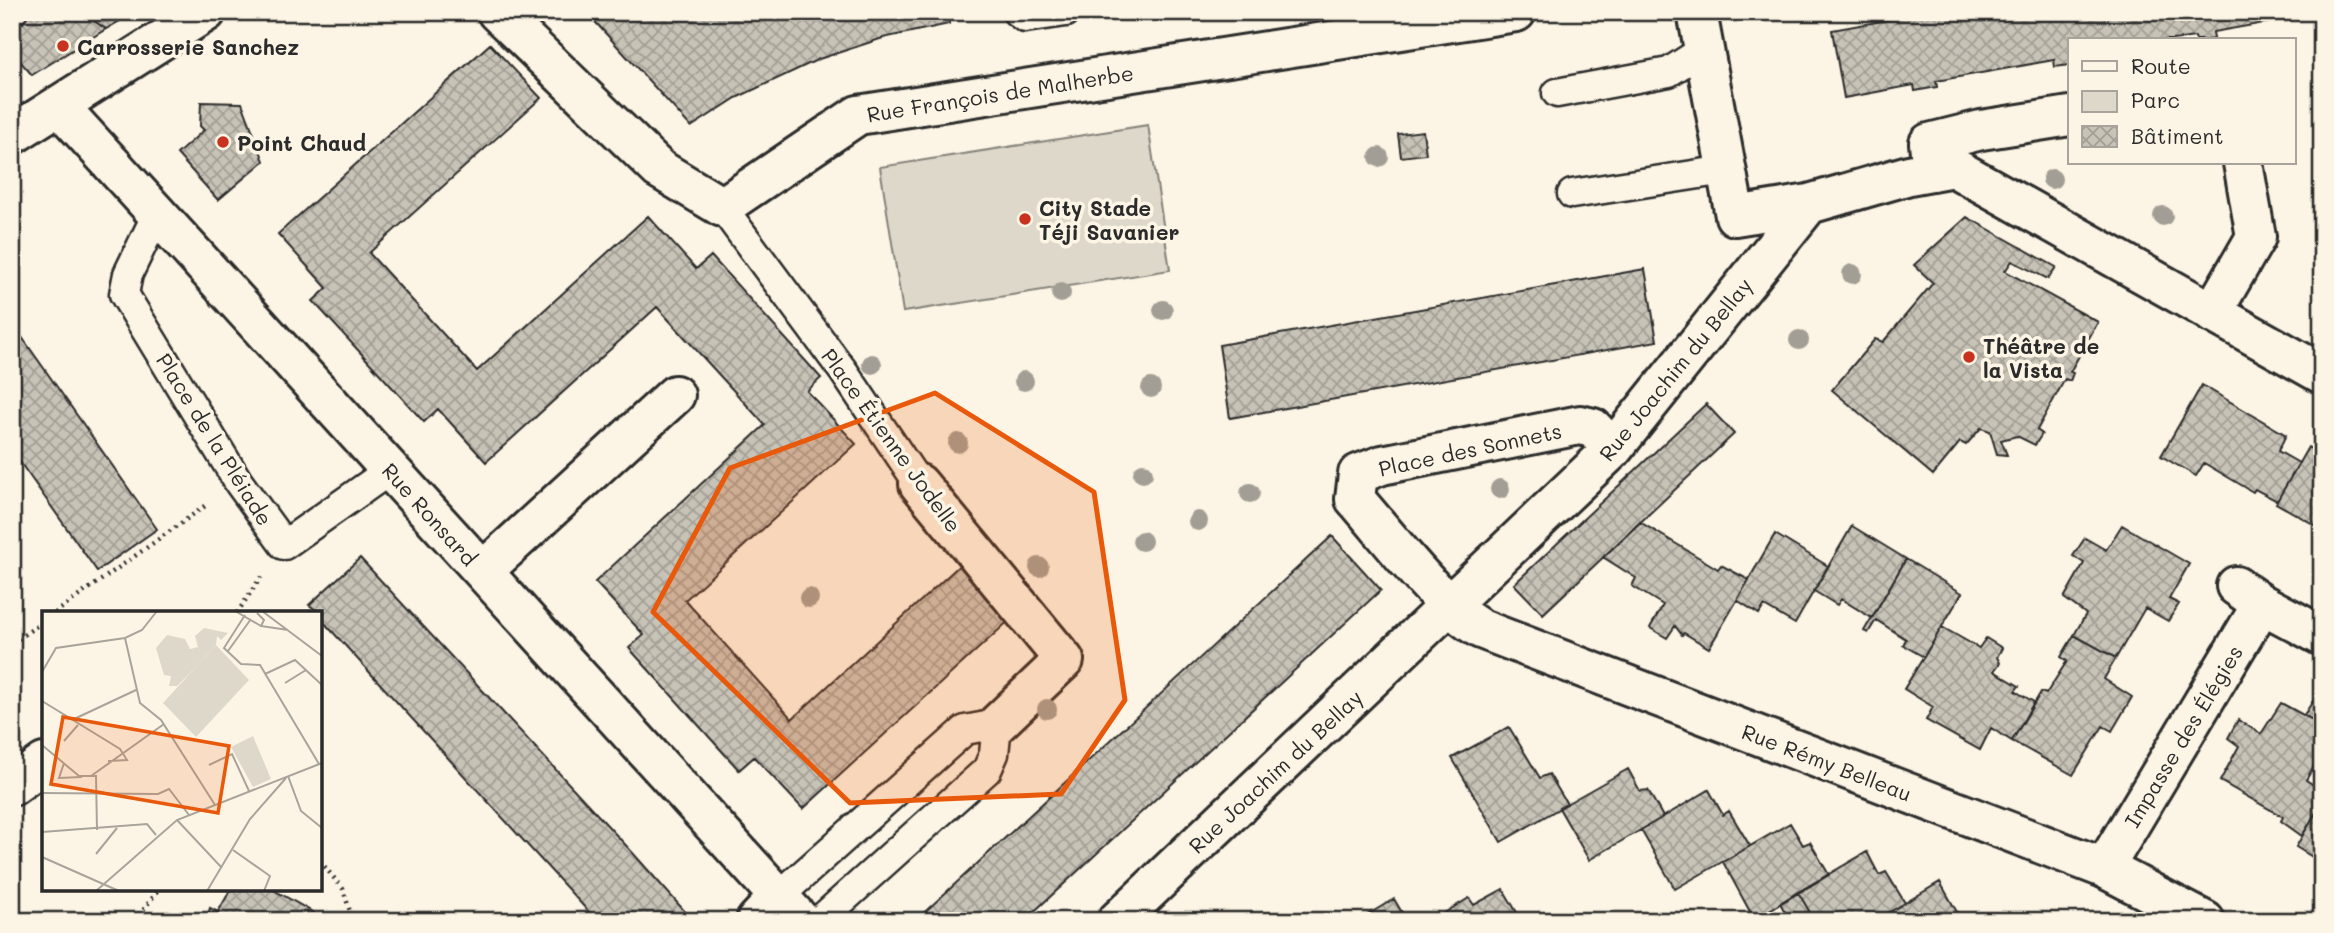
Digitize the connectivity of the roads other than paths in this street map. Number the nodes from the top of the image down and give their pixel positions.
1 (206, 12) edge
2 (497, 12) edge
3 (1017, 12) edge
4 (1066, 12) edge
5 (1516, 12) edge
6 (1697, 12) edge
7 (1703, 50) junction
8 (1557, 93) dead end
9 (59, 106) junction
10 (2068, 116) edge
11 (12, 135) edge
12 (2243, 164) edge
13 (1725, 170) junction
14 (1933, 171) junction
15 (1572, 194) dead end
16 (1808, 204) junction
17 (722, 206) junction
18 (156, 216) junction
19 (2211, 313) junction
20 (2322, 374) edge
21 (675, 395) dead end
22 (1613, 449) junction
23 (390, 470) junction
24 (919, 484) joint
25 (483, 571) junction
26 (1450, 605) junction
27 (2322, 636) edge
28 (997, 724) junction
29 (42, 764) edge
30 (12, 786) edge
31 (2104, 868) junction
32 (779, 912) edge
33 (2197, 919) edge
34 (818, 921) edge
35 (1116, 921) edge

1 - 9 street
2 - 17 street
3 - 4 lane
5 - 17 street, Rue François de Malherbe
6 - 7 street
7 - 8 lane
7 - 13 street
9 - 11 street
9 - 18 street, Rue Ronsard
10 - 14 street
12 - 19 street
13 - 15 lane
13 - 16 street
14 - 16 street
14 - 19 street
16 - 22 street, Rue Joachim du Bellay
17 - 24 lane, Place Étienne Jodelle
18 - 23 street, Rue Ronsard
18 - 23 lane, Place de la Pléiade
19 - 20 street
21 - 25 street
22 - 26 street, Rue Joachim du Bellay
22 - 26 street, Place des Sonnets
23 - 25 street, Rue Ronsard
24 - 28 street, Place Étienne Jodelle
25 - 32 street, Rue Ronsard
26 - 31 street, Rue Rémy Belleau
26 - 35 street, Rue Joachim du Bellay
27 - 31 street, Impasse des Élégies
28 - 32 lane
28 - 34 lane
29 - 30 street
31 - 33 street, Rue Rémy Belleau

